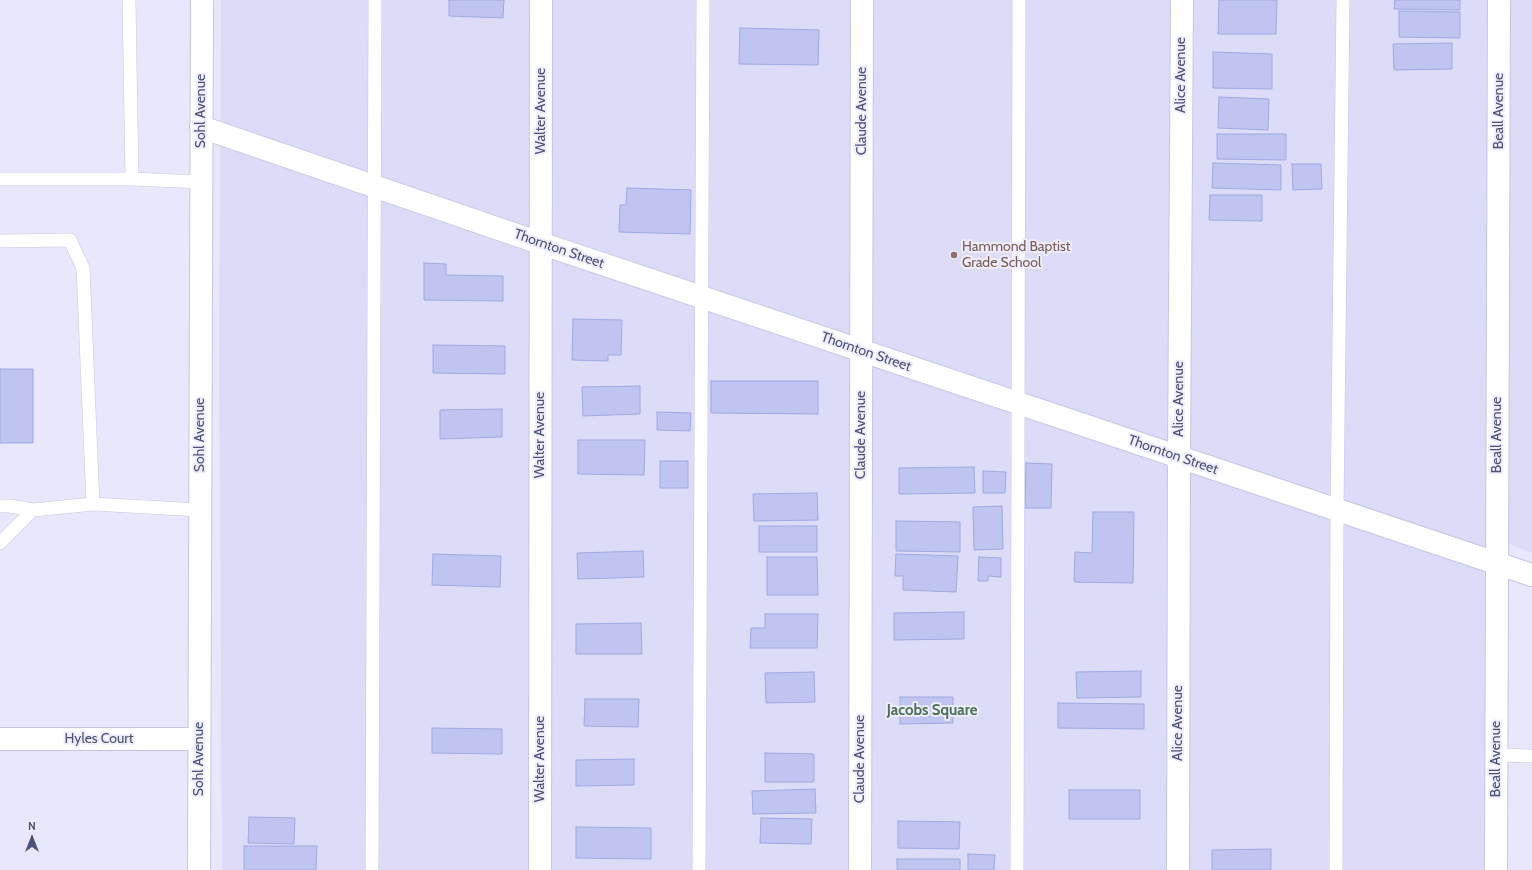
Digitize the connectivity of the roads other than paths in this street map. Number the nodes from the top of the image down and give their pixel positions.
1 (129, 0) edge
2 (202, 0) edge
3 (375, 0) edge
4 (541, 0) edge
5 (703, 0) edge
6 (862, 0) edge
7 (1019, 0) edge
8 (1182, 0) edge
9 (1343, 0) edge
10 (1499, 0) edge
11 (201, 127) junction
12 (0, 179) edge
13 (132, 179) junction
14 (201, 182) junction
15 (374, 186) junction
16 (0, 240) edge
17 (540, 243) junction
18 (701, 297) junction
19 (861, 350) junction
20 (1018, 403) junction
21 (1178, 457) junction
22 (93, 504) junction
23 (0, 506) edge
24 (33, 510) junction
25 (200, 510) junction
26 (1337, 510) junction
27 (0, 543) edge
28 (1496, 562) junction
29 (1532, 574) edge
30 (0, 739) edge
31 (199, 739) junction
32 (1496, 755) junction
33 (1532, 756) edge
34 (199, 870) edge
35 (372, 870) edge
36 (540, 870) edge
37 (699, 870) edge
38 (860, 870) edge
39 (1017, 870) edge
40 (1178, 870) edge
41 (1336, 870) edge
42 (1496, 870) edge

1 - 13 lane
2 - 11 street, Sohl Avenue
3 - 15 lane
4 - 17 street, Walter Avenue
5 - 18 lane
6 - 19 street, Claude Avenue
7 - 20 lane
8 - 21 street, Alice Avenue
9 - 26 lane
10 - 28 street, Beall Avenue
11 - 14 street, Sohl Avenue
11 - 15 street, Thornton Street
12 - 13 lane
13 - 14 lane
14 - 25 street, Sohl Avenue
15 - 17 street, Thornton Street
15 - 35 lane
16 - 22 lane
17 - 18 street, Thornton Street
17 - 36 street, Walter Avenue
18 - 19 street, Thornton Street
18 - 37 lane
19 - 20 street, Thornton Street
19 - 38 street, Claude Avenue
20 - 21 street, Thornton Street
20 - 39 lane
21 - 26 street, Thornton Street
21 - 40 street, Alice Avenue
22 - 24 lane
22 - 25 lane
23 - 24 lane
24 - 27 lane
25 - 31 street, Sohl Avenue
26 - 28 street, Thornton Street
26 - 41 lane
28 - 29 street, Thornton Street
28 - 32 street, Beall Avenue
30 - 31 street, Hyles Court
31 - 34 street, Sohl Avenue
32 - 33 lane
32 - 42 street, Beall Avenue

